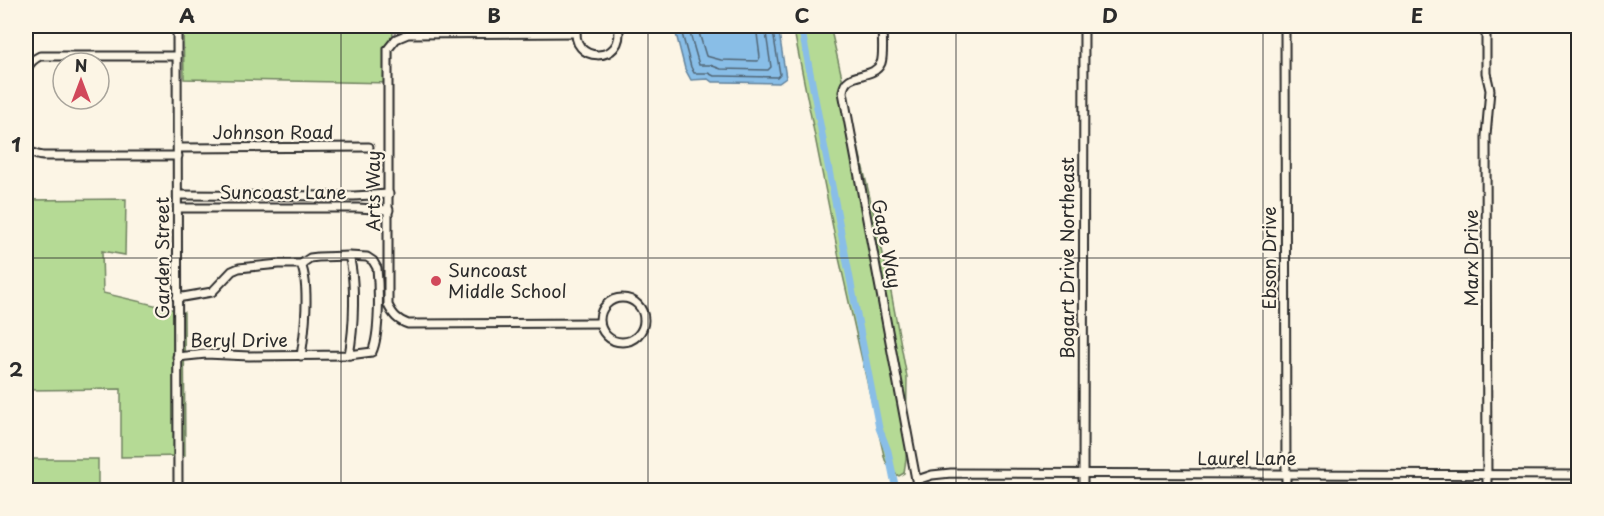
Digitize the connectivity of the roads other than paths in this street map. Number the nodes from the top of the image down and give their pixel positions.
1 (177, 26) edge
2 (618, 26) edge
3 (882, 26) edge
4 (1084, 26) edge
5 (1285, 26) edge
6 (1486, 26) edge
7 (576, 29) edge
8 (177, 56) junction
9 (26, 93) edge
10 (26, 144) edge
11 (369, 147) dead end
12 (178, 152) junction
13 (389, 194) junction
14 (178, 195) junction
15 (178, 208) junction
16 (389, 210) junction
17 (349, 256) junction
18 (301, 264) junction
19 (177, 298) junction
20 (600, 323) junction
21 (349, 355) junction
22 (301, 356) junction
23 (177, 357) junction
24 (1082, 473) junction
25 (1487, 474) junction
26 (1286, 475) junction
27 (1578, 475) edge
28 (917, 480) junction
29 (178, 490) edge
30 (918, 490) edge
31 (1083, 490) edge
32 (1286, 490) edge
33 (1487, 490) edge

1 - 8 street, Garden Street
2 - 7 street, Arts Way
3 - 28 street, Gage Way
4 - 24 street, Bogart Drive Northeast
5 - 26 street, Ebson Drive
6 - 25 street, Marx Drive
7 - 13 street, Arts Way
8 - 9 street
8 - 12 street, Garden Street
10 - 12 street, Johnson Road
11 - 12 street, Johnson Road
12 - 14 street, Garden Street
13 - 14 street, Suncoast Lane
13 - 16 street, Arts Way
14 - 15 street, Garden Street
15 - 16 street, Suncoast Lane
15 - 19 street, Garden Street
16 - 20 street, Arts Way
17 - 18 street, Beryl Drive
17 - 21 street
17 - 21 street, Beryl Drive
18 - 19 street, Beryl Drive
18 - 22 street, Beryl Drive
19 - 23 street, Garden Street
20 - 20 street
21 - 22 street, Beryl Drive
22 - 23 street, Beryl Drive
23 - 29 street, Garden Street
24 - 26 street, Laurel Lane
24 - 28 street, Laurel Lane
24 - 31 street, Bogart Drive Northeast
25 - 26 street, Laurel Lane
25 - 27 street, Laurel Lane
25 - 33 street, Marx Drive
26 - 32 street, Ebson Drive
28 - 30 street, Gage Way

